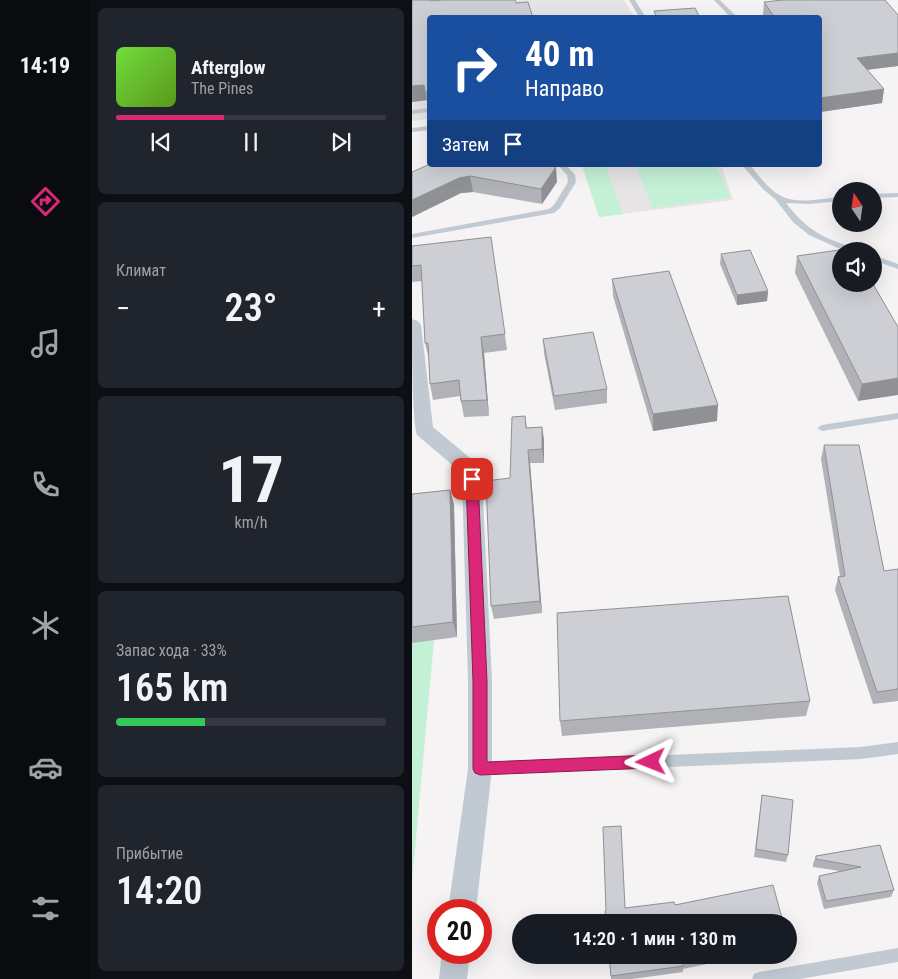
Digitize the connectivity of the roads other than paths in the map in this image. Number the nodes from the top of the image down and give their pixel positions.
1 (632, 0) edge
2 (717, 0) edge
3 (641, 15) edge
4 (732, 15) edge
5 (427, 110) edge
6 (412, 112) edge
7 (427, 128) edge
8 (412, 130) edge
9 (564, 167) edge
10 (748, 167) edge
11 (898, 195) edge
12 (882, 196) edge
13 (780, 200) junction
14 (832, 200) edge
15 (412, 236) edge
16 (832, 242) edge
17 (882, 261) edge
18 (898, 267) edge
19 (412, 325) edge
20 (898, 416) edge
21 (822, 428) dead end
22 (898, 748) edge
23 (480, 769) junction
24 (463, 899) edge
25 (898, 955) edge
26 (455, 964) edge
27 (453, 979) edge
28 (759, 979) edge

1 - 3 lane
2 - 4 lane
5 - 6 lane
7 - 8 lane
9 - 15 lane
10 - 13 lane
11 - 12 lane
13 - 14 lane
13 - 16 lane
17 - 18 lane
19 - 23 street
20 - 21 lane
22 - 23 lane
23 - 24 street
25 - 28 lane
26 - 27 street

